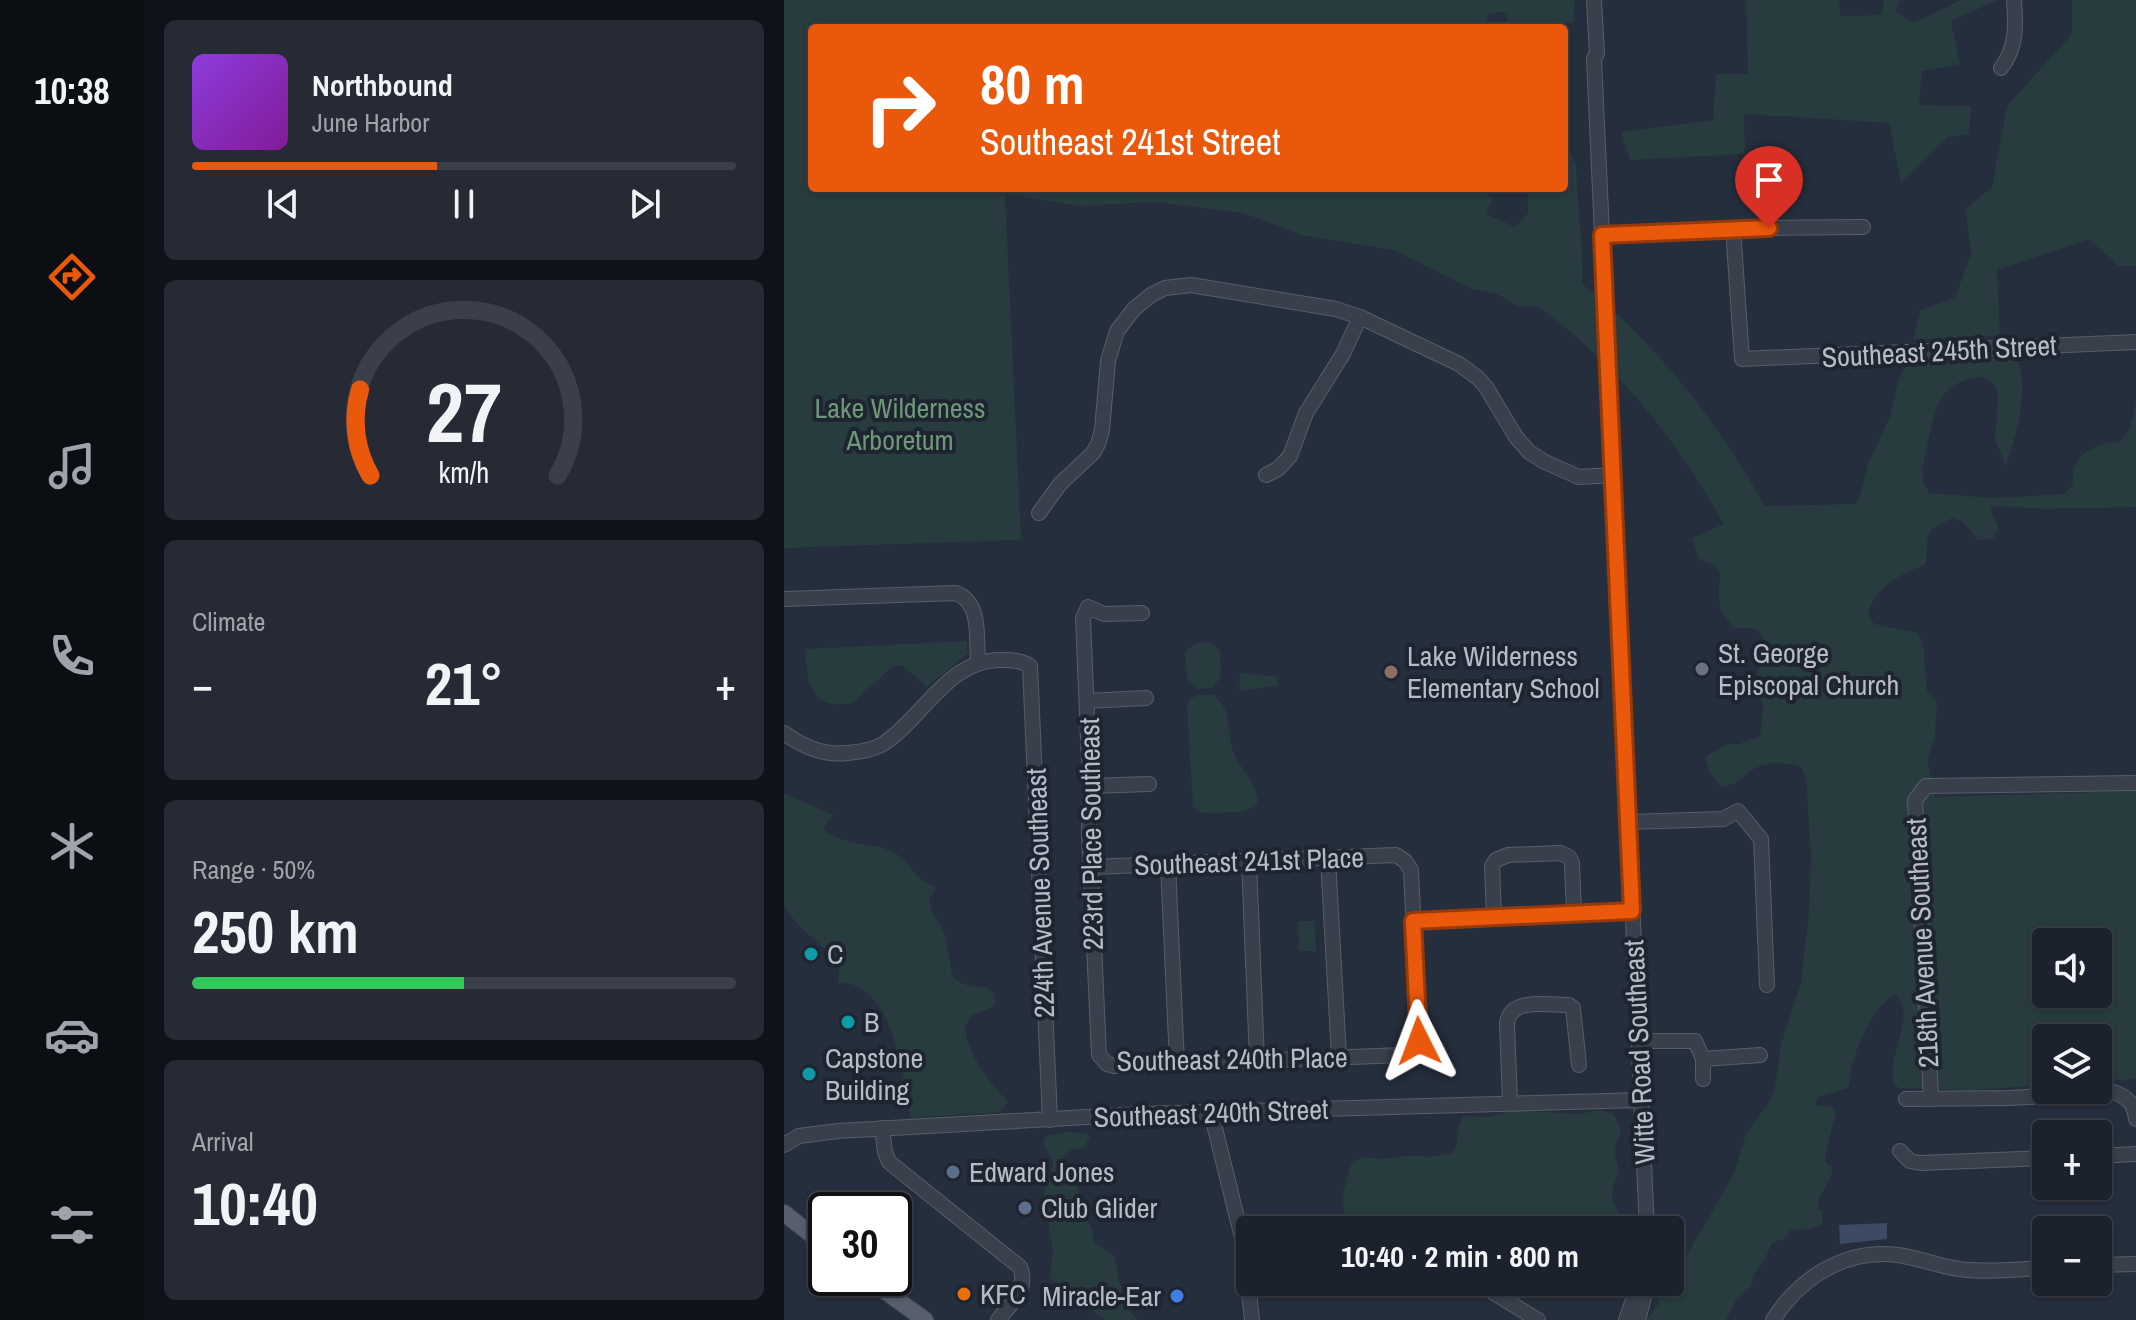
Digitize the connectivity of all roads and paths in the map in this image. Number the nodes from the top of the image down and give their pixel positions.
1 (1585, 0) edge
2 (1594, 0) edge
3 (2014, 0) edge
4 (1594, 58) junction
5 (2001, 68) dead end
6 (1863, 227) dead end
7 (1733, 228) junction
8 (1602, 235) junction
9 (1360, 317) junction
10 (2136, 342) edge
11 (1266, 475) dead end
12 (1613, 475) junction
13 (1039, 513) dead end
14 (784, 599) edge
15 (1142, 613) dead end
16 (978, 662) junction
17 (1146, 698) dead end
18 (1087, 701) junction
19 (785, 734) edge
20 (2136, 783) edge
21 (1149, 784) dead end
22 (1090, 786) junction
23 (1628, 822) junction
24 (1328, 858) junction
25 (1249, 861) junction
26 (1168, 865) junction
27 (1091, 867) junction
28 (1632, 911) junction
29 (1574, 914) junction
30 (1494, 917) junction
31 (1413, 921) junction
32 (1767, 985) dead end
33 (1639, 1041) junction
34 (1760, 1055) dead end
35 (1339, 1057) junction
36 (1703, 1059) junction
37 (1103, 1061) joint
38 (1257, 1061) junction
39 (1177, 1063) junction
40 (1579, 1065) dead end
41 (1703, 1079) dead end
42 (1931, 1098) junction
43 (1906, 1099) dead end
44 (1642, 1100) junction
45 (1510, 1103) junction
46 (1211, 1112) junction
47 (2136, 1119) edge
48 (1050, 1120) junction
49 (882, 1128) junction
50 (784, 1145) edge
51 (1900, 1151) dead end
52 (2136, 1154) edge
53 (2112, 1155) edge
54 (2032, 1159) edge
55 (784, 1213) edge
56 (1238, 1216) edge
57 (1646, 1216) edge
58 (808, 1232) edge
59 (2136, 1264) edge
60 (2112, 1265) edge
61 (2032, 1269) edge
62 (892, 1296) edge
63 (1250, 1296) edge
64 (1499, 1296) edge
65 (1634, 1296) edge
66 (1644, 1296) edge
67 (925, 1320) edge
68 (998, 1320) edge
69 (1252, 1320) edge
70 (1538, 1320) edge
71 (1626, 1320) edge
72 (1638, 1320) edge
73 (1773, 1320) edge

1 - 4 street, Witte Road Southeast
2 - 4 street, Witte Road Southeast
3 - 5 street
4 - 8 street, Witte Road Southeast
6 - 7 street
7 - 8 street
7 - 10 street, Southeast 245th Street
8 - 12 street, Witte Road Southeast
9 - 11 street
9 - 12 street
9 - 13 street
12 - 23 street, Witte Road Southeast
14 - 16 street
15 - 18 street, 223rd Place Southeast
16 - 19 street
16 - 48 street, 224th Avenue Southeast
17 - 18 street
18 - 22 street, 223rd Place Southeast
20 - 42 street, 218th Avenue Southeast
21 - 22 street
22 - 27 street, 223rd Place Southeast
23 - 28 street, Witte Road Southeast
23 - 32 street
24 - 25 street, Southeast 241st Place
24 - 31 street, Southeast 241st Place
24 - 35 street
25 - 26 street, Southeast 241st Place
25 - 38 street
26 - 27 street, Southeast 241st Place
26 - 39 street
27 - 37 street, 223rd Place Southeast
28 - 29 street
28 - 33 street, Witte Road Southeast
29 - 30 street
29 - 30 street
30 - 31 street
31 - 35 street, Southeast 240th Place
33 - 36 street
33 - 44 street, Witte Road Southeast
34 - 36 street
35 - 38 street, Southeast 240th Place
36 - 41 street
37 - 39 street, Southeast 240th Place
38 - 39 street, Southeast 240th Place
40 - 45 street
42 - 43 street
42 - 47 street
44 - 45 street, Southeast 240th Street
44 - 57 street, Witte Road Southeast
45 - 46 street, Southeast 240th Street
46 - 48 street, Southeast 240th Street
46 - 56 street
48 - 49 street, Southeast 240th Street
49 - 50 street, Southeast 240th Street
49 - 68 street
51 - 54 street
52 - 53 street
55 - 58 main road
59 - 60 street
61 - 73 street
62 - 67 main road
63 - 69 street
64 - 70 street
65 - 71 street
66 - 72 street

